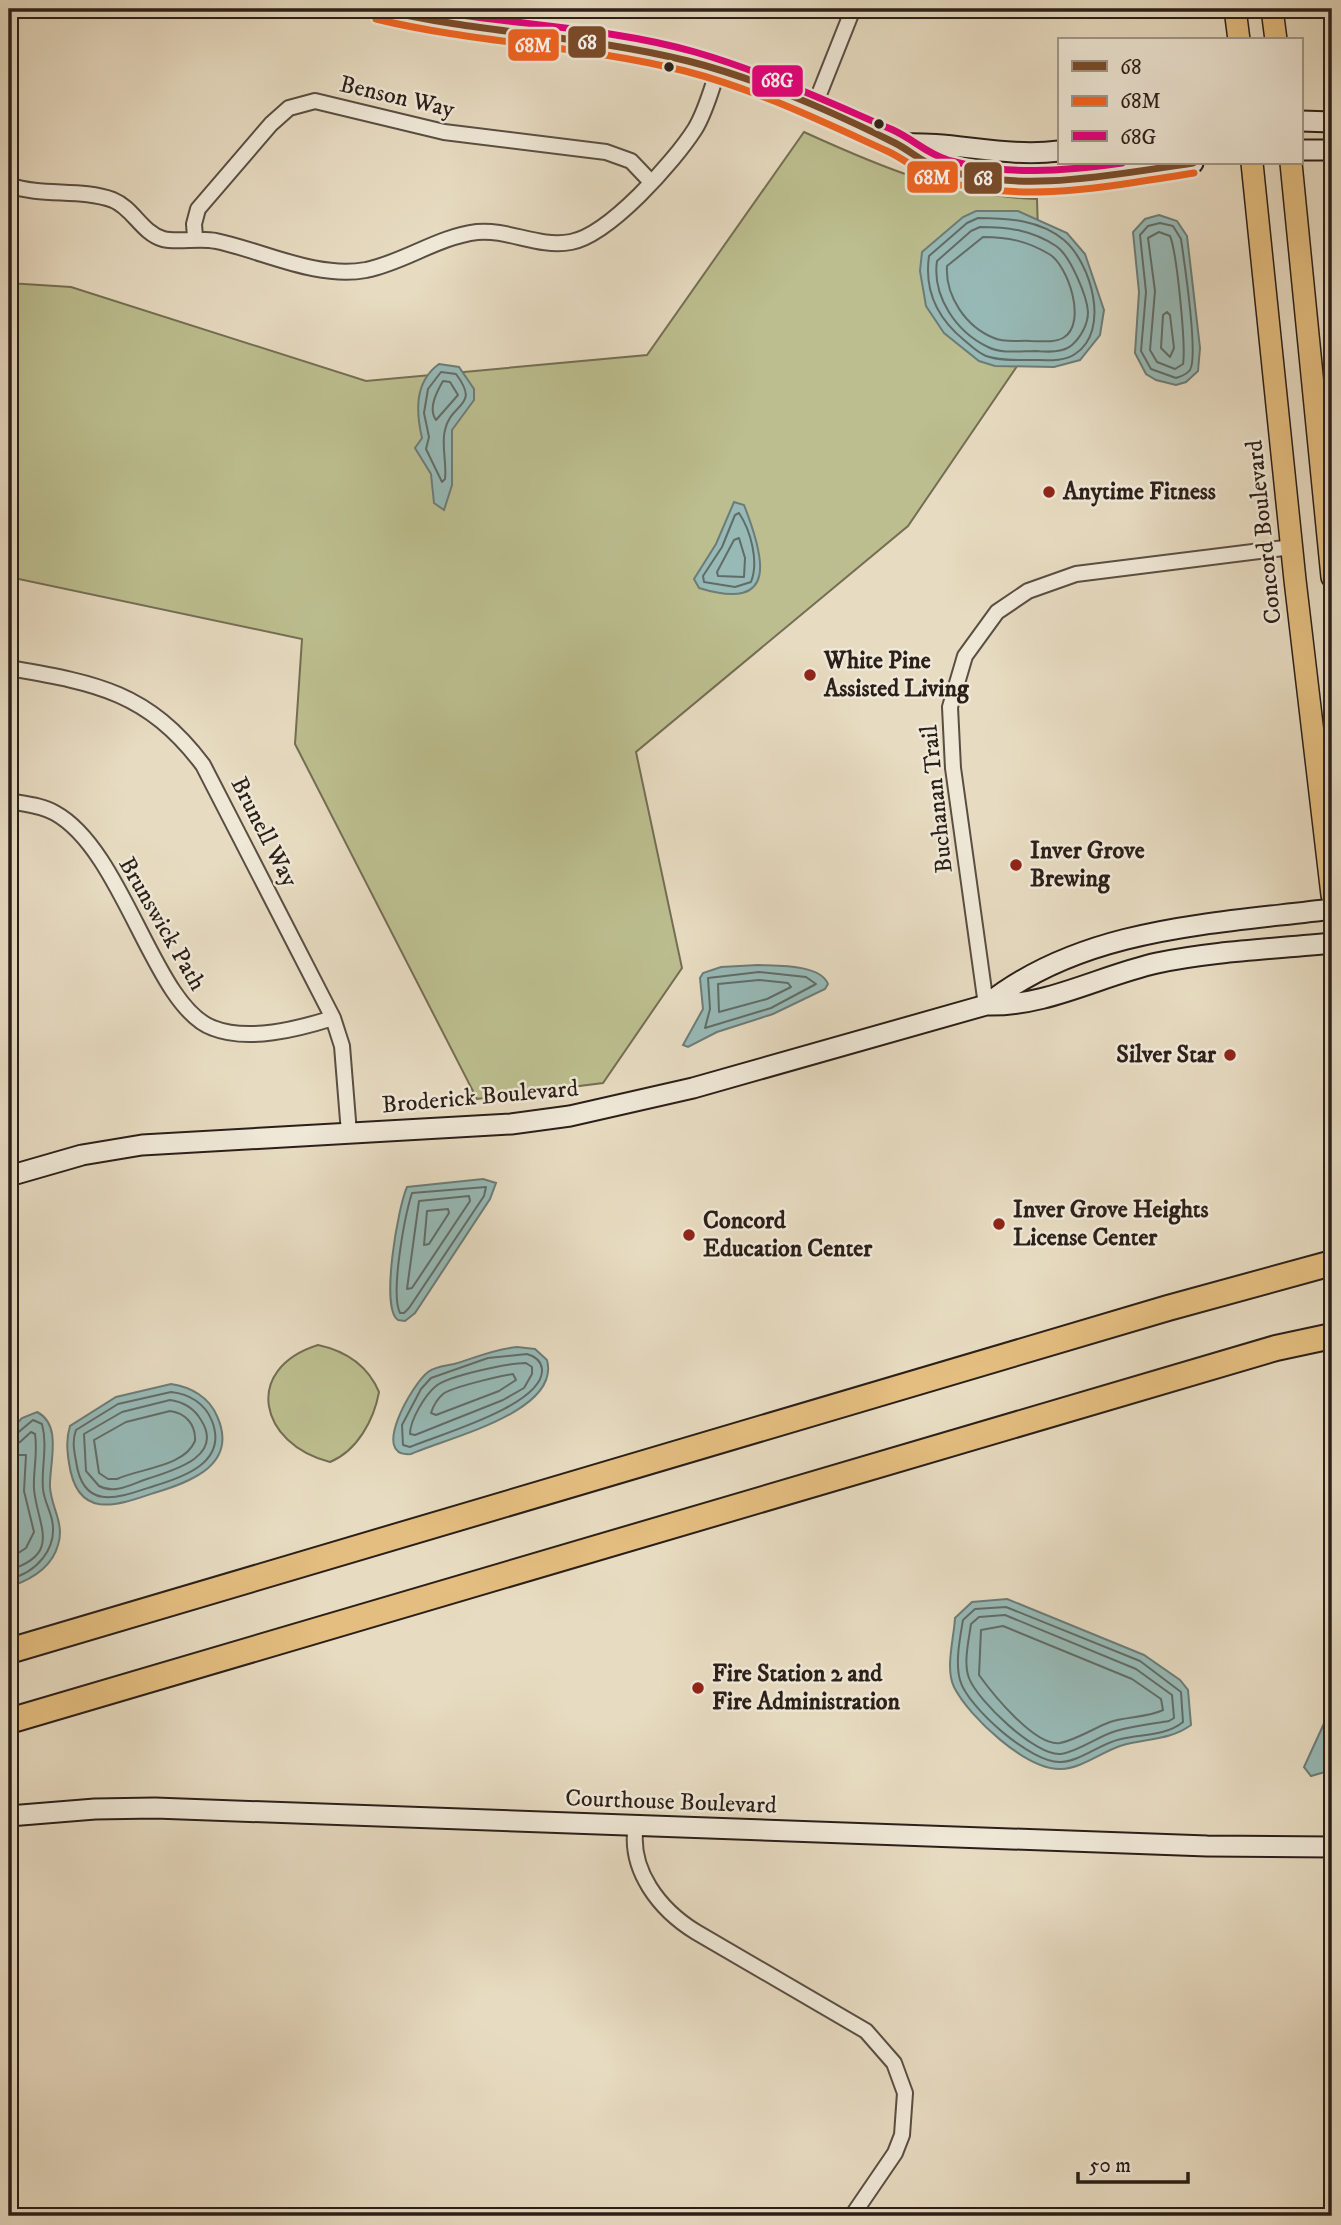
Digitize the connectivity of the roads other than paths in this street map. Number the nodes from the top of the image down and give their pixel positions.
1 (379, 9) edge
2 (853, 9) edge
3 (1235, 9) edge
4 (1272, 9) edge
5 (1239, 38) edge
6 (1276, 38) edge
7 (718, 70) junction
8 (814, 107) junction
9 (1302, 121) edge
10 (1332, 122) edge
11 (899, 144) junction
12 (1302, 150) edge
13 (1332, 150) edge
14 (1058, 151) edge
15 (1185, 164) edge
16 (1252, 164) edge
17 (1291, 164) edge
18 (651, 182) junction
19 (9, 186) edge
20 (195, 237) junction
21 (1292, 547) junction
22 (1332, 578) edge
23 (9, 668) edge
24 (9, 801) edge
25 (1332, 895) edge
26 (1332, 909) edge
27 (1332, 943) edge
28 (986, 1005) junction
29 (333, 1018) junction
30 (349, 1132) junction
31 (9, 1176) edge
32 (1332, 1263) edge
33 (1332, 1336) edge
34 (9, 1651) edge
35 (9, 1721) edge
36 (9, 1816) edge
37 (636, 1825) junction
38 (1332, 1847) edge
39 (852, 2216) edge

1 - 7 street
2 - 8 street
3 - 5 main road
4 - 6 main road
7 - 8 street
7 - 18 street
8 - 11 street
9 - 10 street
11 - 14 street
11 - 15 street
12 - 13 street
16 - 21 main road, Concord Boulevard
17 - 22 main road
18 - 20 street
18 - 20 street, Benson Way
19 - 20 street
21 - 25 main road, Concord Boulevard
21 - 28 street, Buchanan Trail
23 - 29 street, Brunell Way
24 - 29 street, Brunswick Path
26 - 28 street, Broderick Boulevard
27 - 28 street, Broderick Boulevard
28 - 30 street, Broderick Boulevard
29 - 30 street, Brunell Way
30 - 31 street, Broderick Boulevard
32 - 34 highway
33 - 35 highway
36 - 37 street, Courthouse Boulevard
37 - 38 street, Courthouse Boulevard
37 - 39 street

